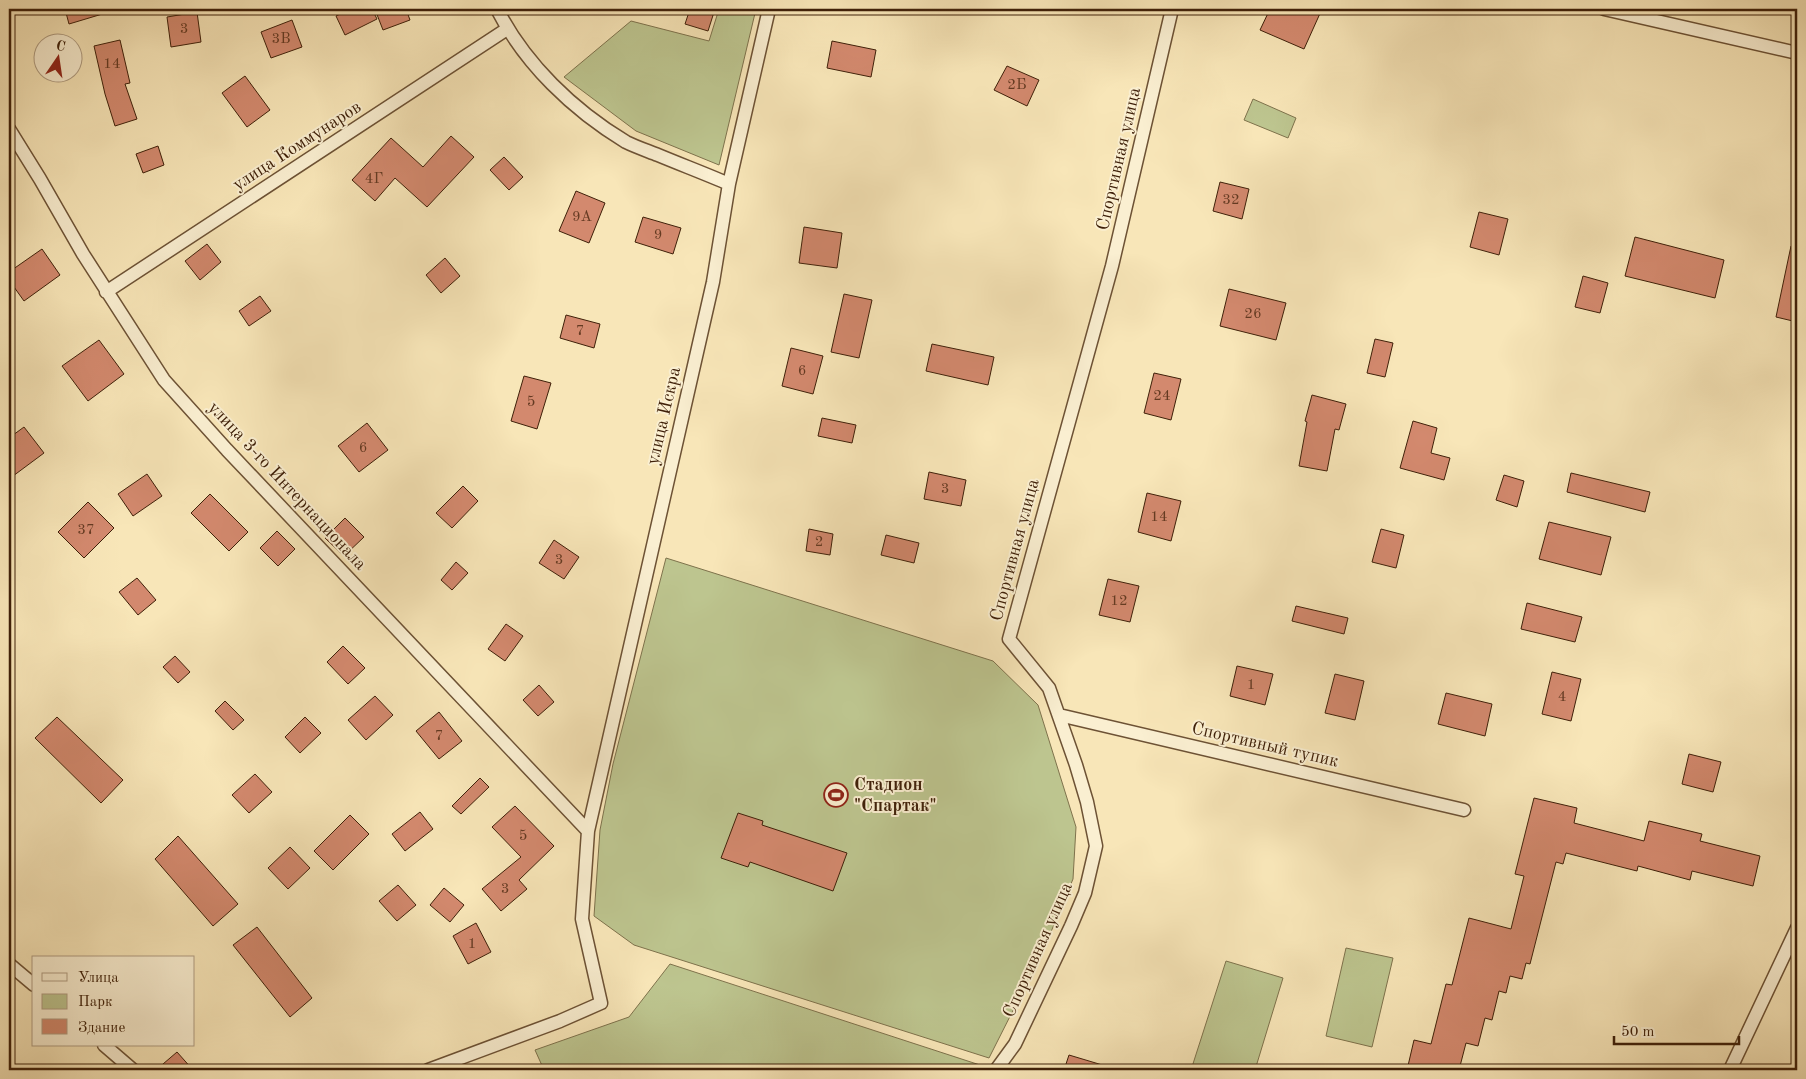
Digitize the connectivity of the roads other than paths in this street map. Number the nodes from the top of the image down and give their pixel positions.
1 (497, 9) edge
2 (769, 9) edge
3 (1172, 9) edge
4 (1604, 9) edge
5 (507, 29) junction
6 (1797, 53) edge
7 (9, 128) edge
8 (729, 184) junction
9 (106, 292) junction
10 (1059, 715) junction
11 (1464, 810) dead end
12 (588, 831) junction
13 (1797, 928) edge
14 (1795, 941) edge
15 (9, 964) edge
16 (32, 983) edge
17 (105, 1046) edge
18 (133, 1070) edge
19 (428, 1070) edge
20 (996, 1070) edge
21 (1730, 1070) edge

1 - 5 street
2 - 8 street, улица Искра
3 - 10 street, Спортивная улица
4 - 6 street
5 - 8 street
5 - 9 street, улица Коммунаров
7 - 9 street, улица 3-го Интернационала
8 - 12 street, улица Искра
9 - 12 street, улица 3-го Интернационала
10 - 11 street, Спортивный тупик
10 - 20 street, Спортивная улица
12 - 19 street, улица Искра
13 - 14 street
14 - 21 street
15 - 16 street
17 - 18 street

